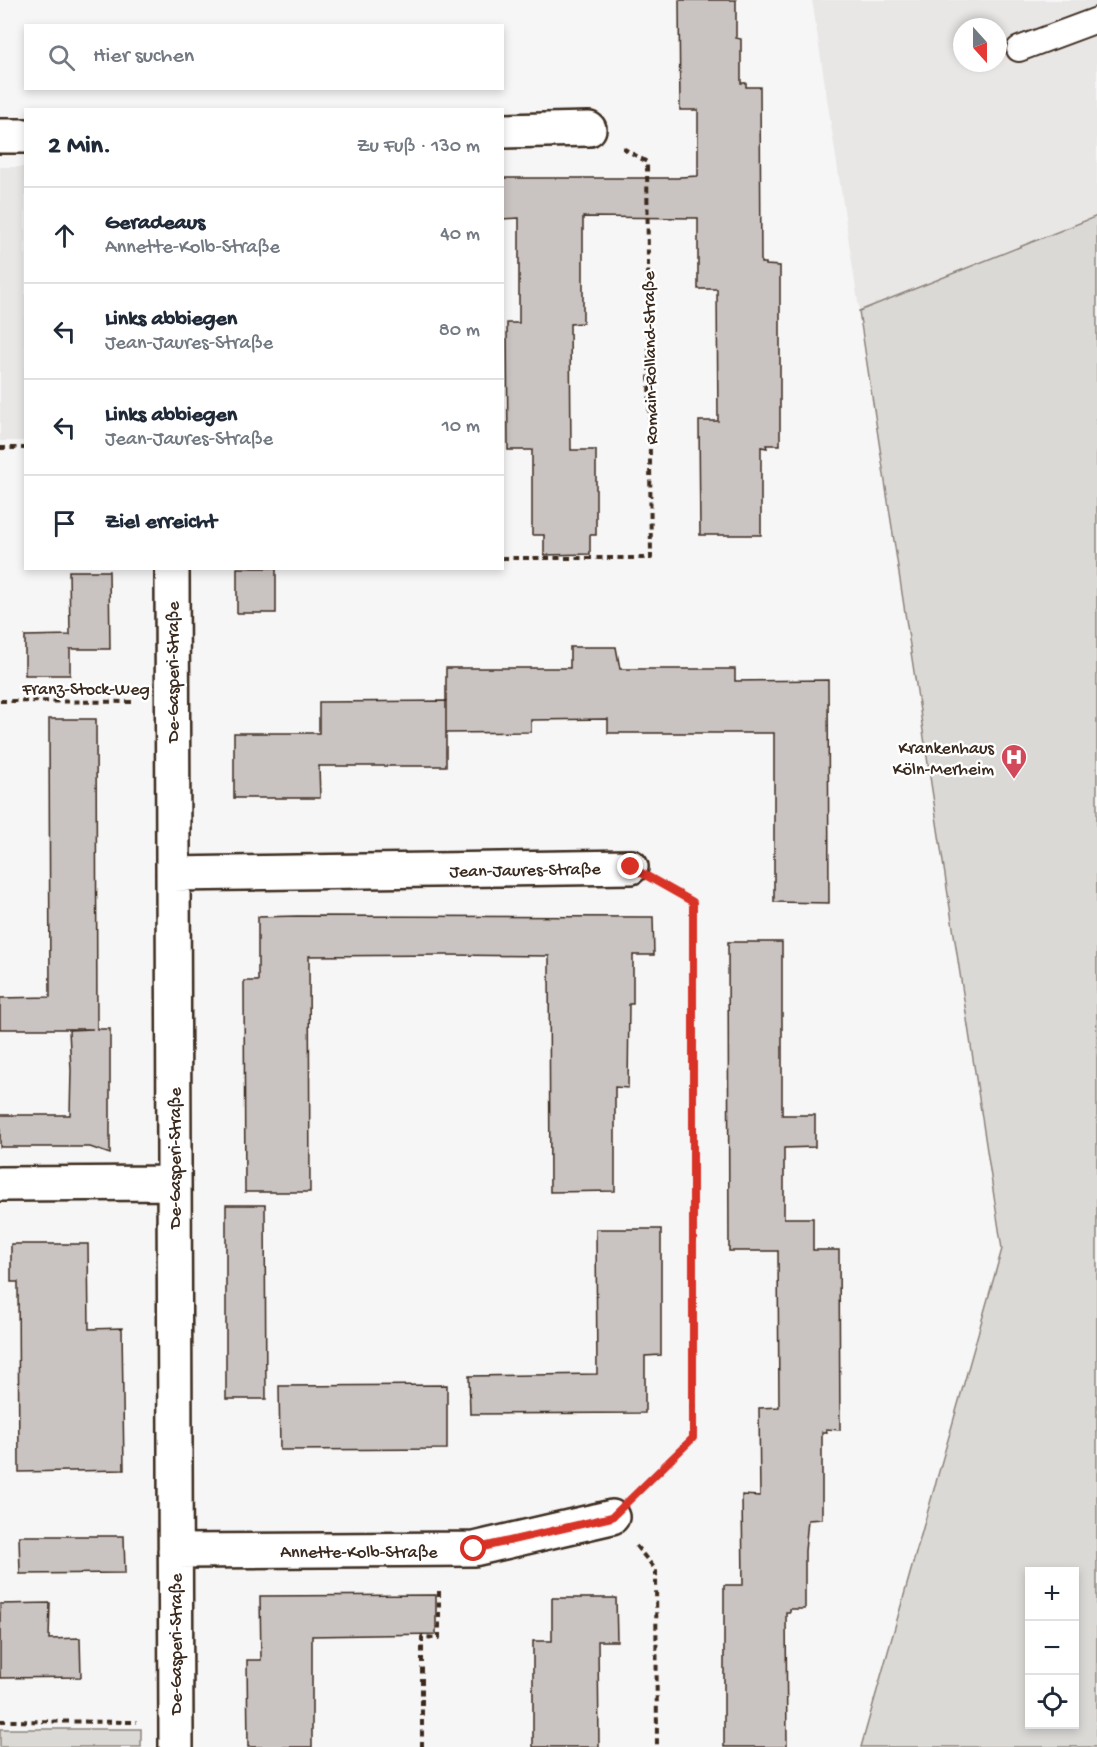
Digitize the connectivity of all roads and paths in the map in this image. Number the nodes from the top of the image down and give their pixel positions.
1 (1094, 0) edge
2 (1097, 9) edge
3 (1097, 20) edge
4 (1019, 49) dead end
5 (589, 129) joint
6 (504, 131) edge
7 (0, 136) edge
8 (24, 136) edge
9 (0, 448) edge
10 (24, 448) edge
11 (504, 558) edge
12 (172, 570) edge
13 (0, 701) edge
14 (173, 702) junction
15 (631, 867) joint
16 (173, 874) junction
17 (174, 1183) junction
18 (0, 1184) edge
19 (612, 1517) junction
20 (439, 1550) junction
21 (175, 1551) junction
22 (0, 1720) edge
23 (176, 1735) edge
24 (422, 1747) edge
25 (657, 1747) edge

1 - 2 lane
3 - 4 lane
5 - 6 street
5 - 11 path, Romain-Rolland-Straße
7 - 8 street
9 - 10 path
12 - 14 street, De-Gasperi-Straße
13 - 14 path, Franz-Stock-Weg
14 - 16 street, De-Gasperi-Straße
15 - 16 street, Jean-Jaures-Straße
15 - 19 path
16 - 17 street, De-Gasperi-Straße
17 - 18 street
17 - 21 street, De-Gasperi-Straße
19 - 20 street, Annette-Kolb-Straße
19 - 25 path
20 - 21 street, Annette-Kolb-Straße
20 - 24 path
21 - 23 street, De-Gasperi-Straße
22 - 23 path

